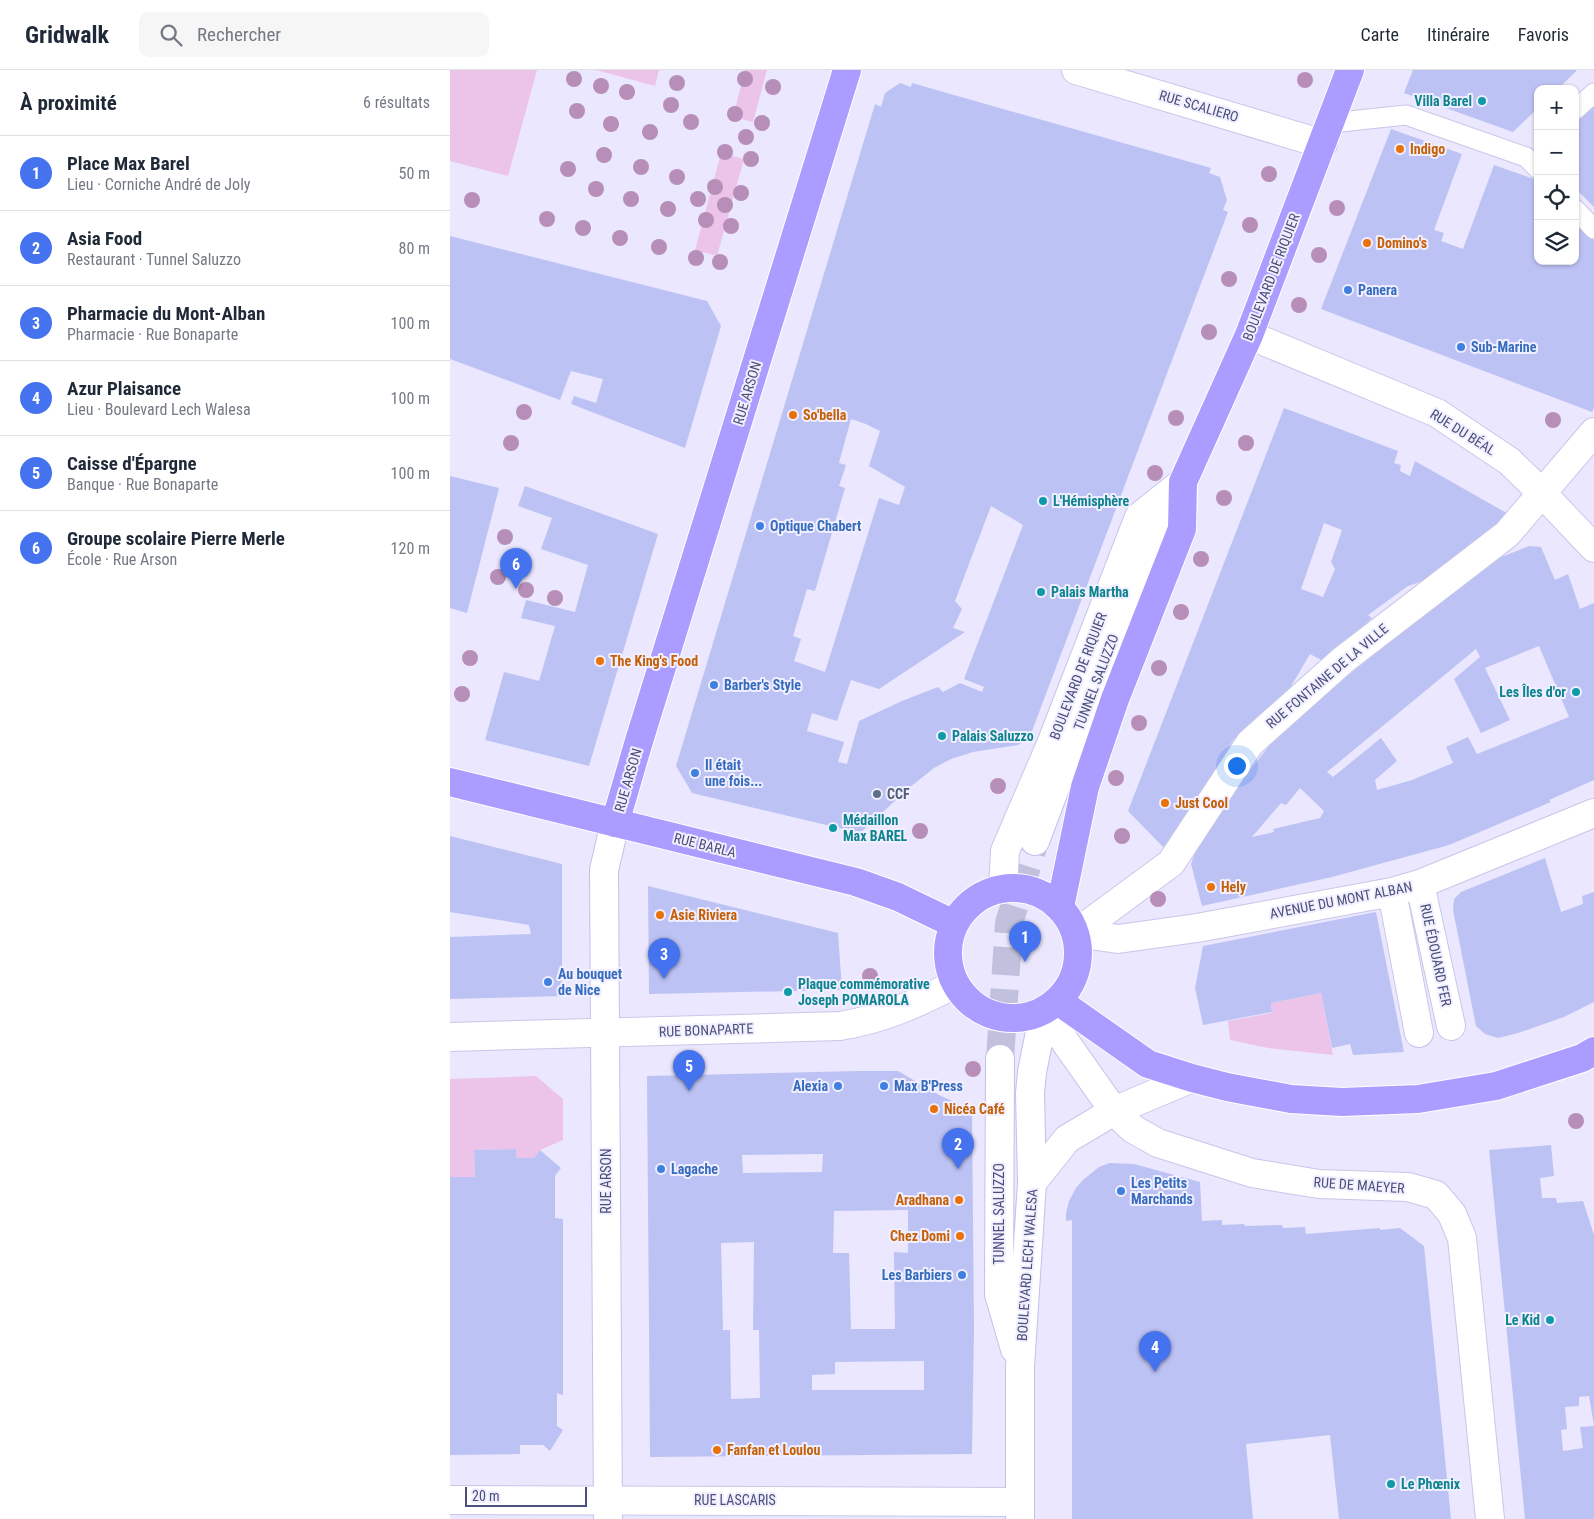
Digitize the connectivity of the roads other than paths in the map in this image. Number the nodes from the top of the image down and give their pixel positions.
1 (848, 70) edge
2 (1076, 70) edge
3 (1350, 70) edge
4 (1594, 93) edge
5 (1579, 106) edge
6 (1326, 134) junction
7 (1534, 158) edge
8 (1579, 213) edge
9 (1594, 229) edge
10 (1249, 335) junction
11 (1594, 432) edge
12 (1183, 482) junction
13 (1543, 494) junction
14 (1159, 524) joint
15 (1594, 548) edge
16 (450, 782) edge
17 (1594, 812) edge
18 (615, 824) junction
19 (1035, 841) tunnel mouth
20 (1420, 884) junction
21 (1003, 889) junction
22 (1392, 892) junction
23 (1060, 906) junction
24 (954, 924) junction
25 (1076, 933) junction
26 (954, 984) junction
27 (1051, 1006) junction
28 (1451, 1026) dead end
29 (606, 1033) junction
30 (1419, 1033) dead end
31 (450, 1037) edge
32 (1594, 1051) edge
33 (1000, 1059) tunnel mouth
34 (1192, 1078) junction
35 (1114, 1111) junction
36 (1032, 1183) junction
37 (1020, 1367) junction
38 (450, 1500) edge
39 (608, 1509) edge
40 (1020, 1511) edge
41 (1490, 1519) edge

1 - 18 main road, RUE ARSON
2 - 6 street, RUE SCALIERO
3 - 6 main road, BOULEVARD DE RIQUIER
4 - 5 lane
6 - 7 lane
6 - 10 main road, BOULEVARD DE RIQUIER
8 - 9 lane
10 - 12 main road, BOULEVARD DE RIQUIER
10 - 13 street, RUE DU BÉAL
11 - 13 street, RUE FONTAINE DE LA VILLE
12 - 14 street, BOULEVARD DE RIQUIER
12 - 21 street, BOULEVARD DE RIQUIER
12 - 23 main road, BOULEVARD DE RIQUIER
13 - 15 street, RUE DU BÉAL
13 - 25 street, RUE FONTAINE DE LA VILLE
14 - 19 street, TUNNEL SALUZZO
16 - 18 main road, RUE BARLA
17 - 20 street, AVENUE DU MONT ALBAN
18 - 24 main road, RUE BARLA
18 - 29 street, RUE ARSON
20 - 22 street, AVENUE DU MONT ALBAN
20 - 28 street, RUE ÉDOUARD FER
21 - 23 main road
21 - 24 main road
22 - 25 street, AVENUE DU MONT ALBAN
22 - 30 street
23 - 25 main road
24 - 26 main road
25 - 27 main road
26 - 27 main road
26 - 29 street, RUE BONAPARTE
27 - 34 main road
27 - 35 street, RUE DE MAEYER
27 - 36 street, BOULEVARD LECH WALESA
29 - 31 street, RUE BONAPARTE
29 - 39 street, RUE ARSON
32 - 34 main road
33 - 37 street, TUNNEL SALUZZO
34 - 35 street
35 - 36 street
35 - 41 street, RUE DE MAEYER
36 - 37 street, BOULEVARD LECH WALESA
37 - 40 street, BOULEVARD LECH WALESA
38 - 39 street, RUE LASCARIS
39 - 40 street, RUE LASCARIS

